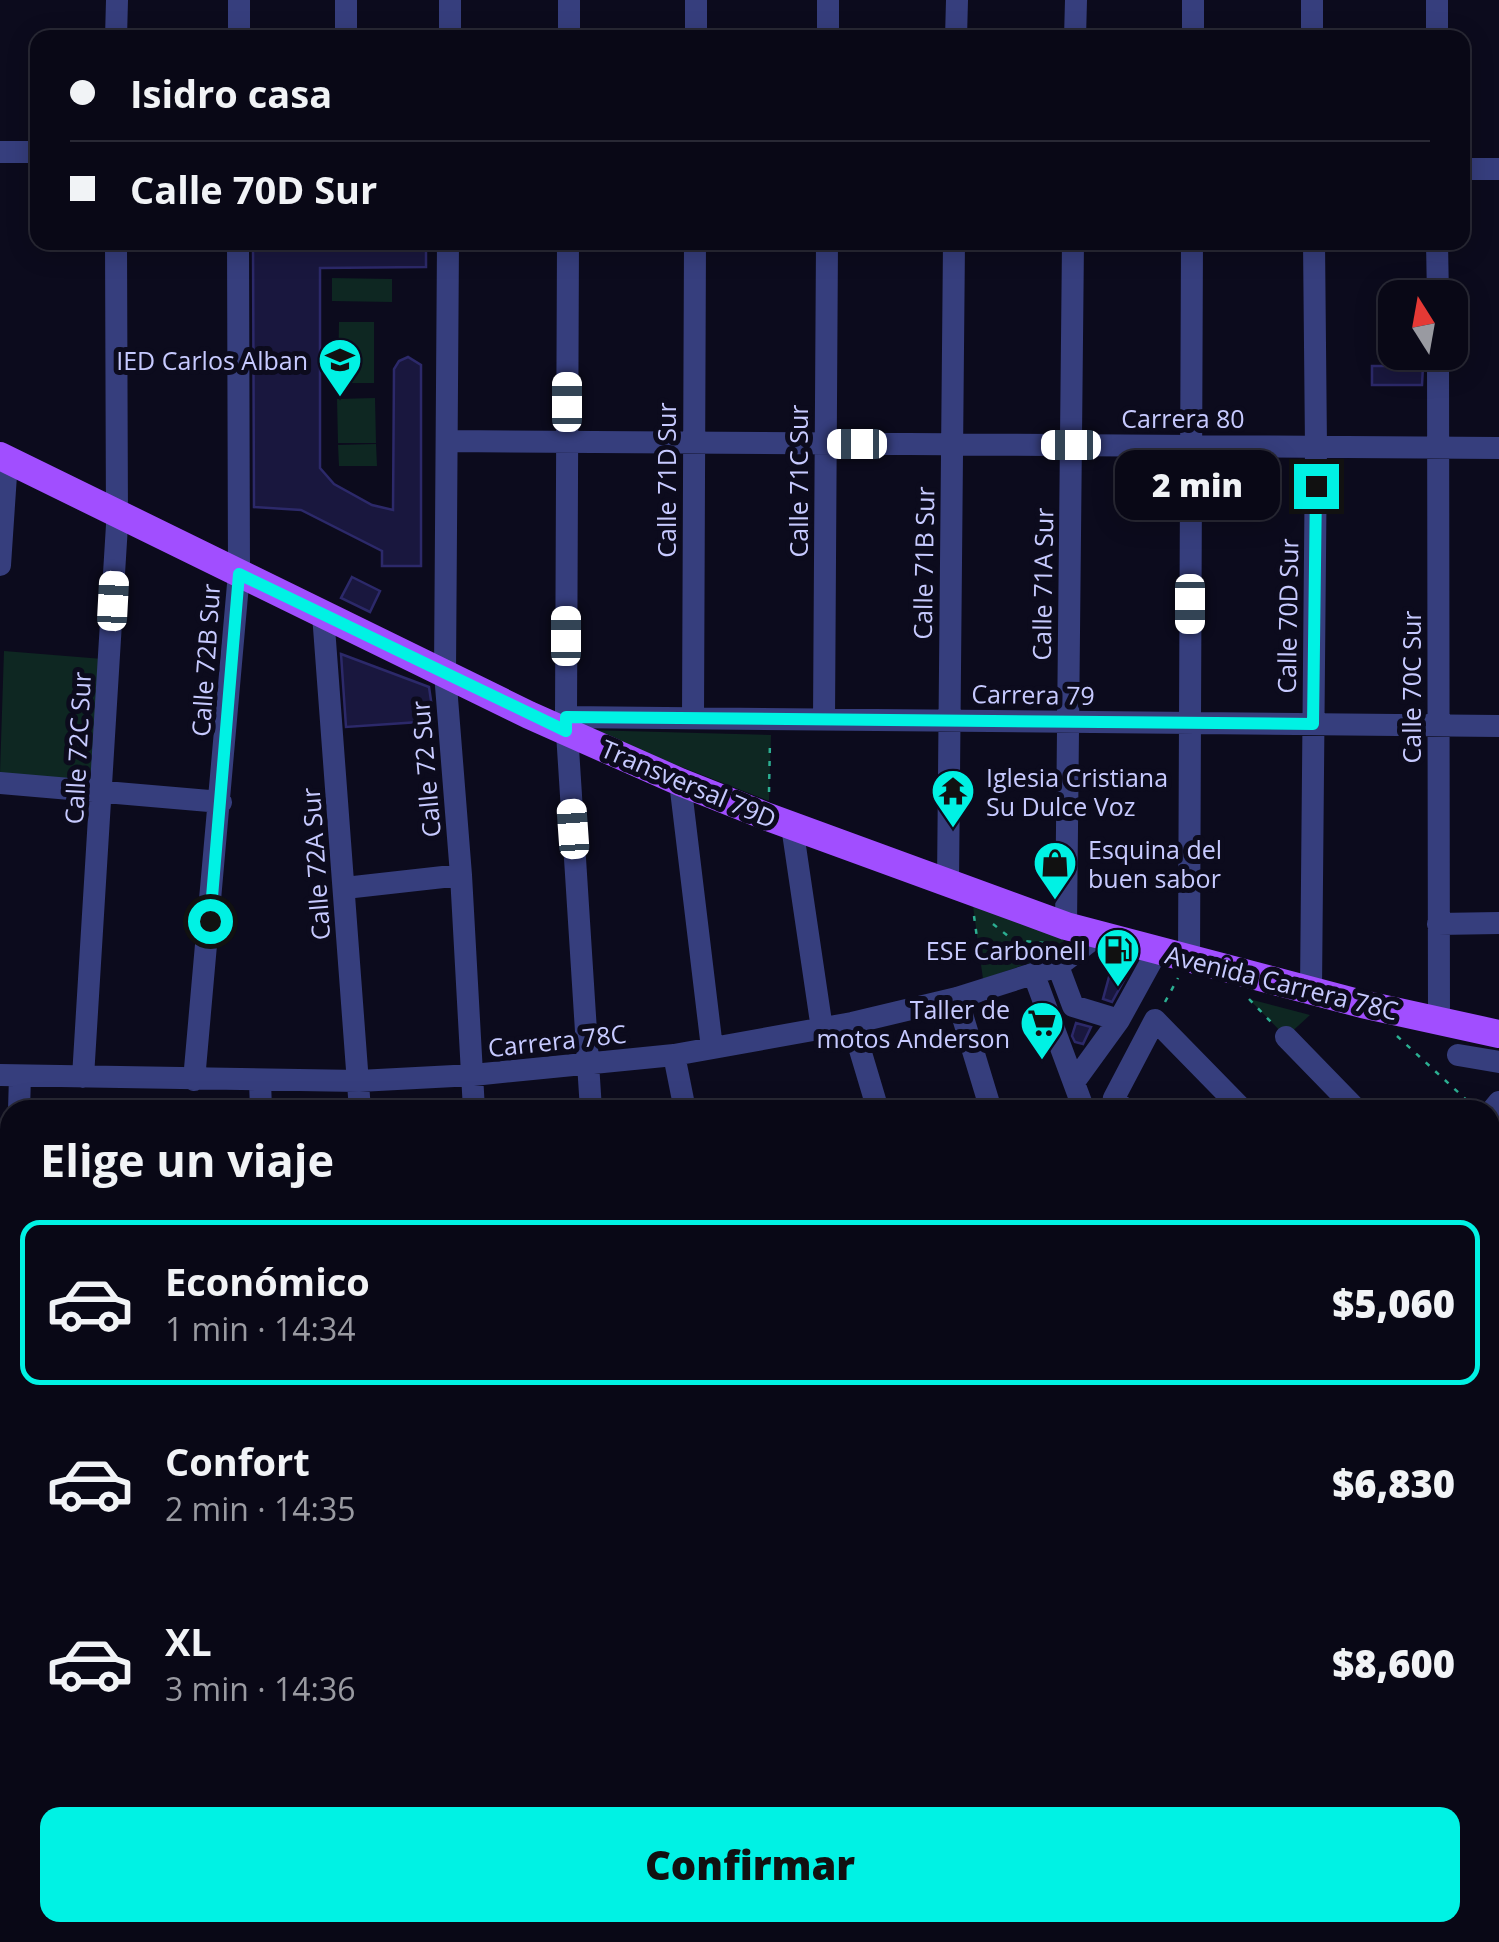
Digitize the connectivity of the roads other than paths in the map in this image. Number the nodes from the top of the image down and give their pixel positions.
1 (116, 0) edge
2 (239, 0) edge
3 (346, 0) edge
4 (450, 0) edge
5 (569, 0) edge
6 (696, 0) edge
7 (828, 0) edge
8 (956, 0) edge
9 (1076, 0) edge
10 (1193, 0) edge
11 (1312, 0) edge
12 (1437, 0) edge
13 (116, 30) edge
14 (239, 30) edge
15 (346, 30) edge
16 (450, 30) edge
17 (569, 30) edge
18 (696, 30) edge
19 (828, 30) edge
20 (956, 30) edge
21 (1076, 30) edge
22 (1193, 30) edge
23 (1312, 30) edge
24 (1437, 30) edge
25 (0, 152) edge
26 (30, 152) edge
27 (1470, 168) edge
28 (1499, 169) edge
29 (116, 250) edge
30 (238, 250) edge
31 (448, 250) edge
32 (568, 250) edge
33 (695, 250) edge
34 (827, 250) edge
35 (954, 250) edge
36 (1073, 250) edge
37 (1192, 250) edge
38 (1314, 250) edge
39 (1438, 250) edge
40 (1438, 280) edge
41 (1438, 370) edge
42 (447, 441) junction
43 (567, 442) junction
44 (694, 442) junction
45 (826, 443) junction
46 (952, 444) junction
47 (1071, 445) junction
48 (1190, 446) junction
49 (1316, 447) junction
50 (1438, 448) junction
51 (1499, 448) edge
52 (3, 458) edge
53 (118, 515) junction
54 (0, 566) edge
55 (239, 574) junction
56 (323, 614) junction
57 (445, 672) junction
58 (693, 718) junction
59 (824, 720) junction
60 (949, 721) junction
61 (1068, 722) junction
62 (1190, 723) junction
63 (566, 724) junction
64 (1313, 724) junction
65 (1438, 725) junction
66 (1499, 726) edge
67 (680, 782) junction
68 (0, 783) edge
69 (103, 792) junction
70 (221, 802) junction
71 (792, 826) junction
72 (461, 875) junction
73 (948, 883) junction
74 (345, 888) junction
75 (1499, 923) edge
76 (1438, 924) junction
77 (1066, 926) junction
78 (1098, 935) junction
79 (1157, 951) junction
80 (1188, 960) junction
81 (1058, 966) junction
82 (1034, 975) junction
83 (1311, 990) junction
84 (956, 998) junction
85 (1119, 1020) junction
86 (1439, 1021) junction
87 (852, 1023) junction
88 (822, 1028) junction
89 (1286, 1037) road end
90 (712, 1048) junction
91 (1485, 1048) edge
92 (674, 1055) junction
93 (589, 1065) junction
94 (10, 1076) edge
95 (473, 1076) junction
96 (84, 1077) junction
97 (194, 1080) junction
98 (260, 1081) junction
99 (359, 1082) junction
100 (1074, 1082) junction
101 (17, 1100) edge
102 (261, 1100) edge
103 (360, 1100) edge
104 (474, 1100) edge
105 (591, 1100) edge
106 (683, 1100) edge
107 (875, 1100) edge
108 (988, 1100) edge
109 (1080, 1100) edge
110 (1121, 1100) edge
111 (1233, 1100) edge
112 (1347, 1100) edge

1 - 13 street
2 - 14 street
3 - 15 street
4 - 16 street
5 - 17 street
6 - 18 street
7 - 19 street
8 - 20 street
9 - 21 street
10 - 22 street
11 - 23 street
12 - 24 street
25 - 26 street
27 - 28 street
29 - 53 street, Calle 72C Sur
30 - 55 street, Calle 72B Sur
31 - 42 street, Calle 72 Sur
32 - 43 street
33 - 44 street, Calle 71D Sur
34 - 45 street, Calle 71C Sur
35 - 46 street, Calle 71B Sur
36 - 47 street, Calle 71A Sur
37 - 48 street
38 - 49 street, Calle 70D Sur
39 - 40 street
41 - 50 street, Calle 70C Sur
42 - 43 street, Carrera 80
42 - 57 street, Calle 72 Sur
43 - 44 street, Carrera 80
43 - 63 street
44 - 45 street, Carrera 80
44 - 58 street, Calle 71D Sur
45 - 46 street, Carrera 80
45 - 59 street, Calle 71C Sur
46 - 47 street, Carrera 80
46 - 60 street, Calle 71B Sur
47 - 48 street, Carrera 80
47 - 61 street, Calle 71A Sur
48 - 49 street, Carrera 80
48 - 62 street
49 - 50 street, Carrera 80
49 - 64 street, Calle 70D Sur
50 - 51 street, Carrera 80
50 - 65 street, Calle 70C Sur
52 - 53 main road, Transversal 79D
52 - 54 street
53 - 55 main road, Transversal 79D
53 - 69 street, Calle 72C Sur
55 - 56 main road, Transversal 79D
55 - 70 street, Calle 72B Sur
56 - 57 main road, Transversal 79D
56 - 74 street, Calle 72A Sur
57 - 63 main road, Transversal 79D
57 - 72 street, Calle 72 Sur
58 - 59 street, Carrera 79
58 - 63 street, Carrera 79
59 - 60 street, Carrera 79
60 - 61 street, Carrera 79
60 - 73 street, Calle 71B Sur
61 - 62 street, Carrera 79
61 - 77 street, Calle 71A Sur
62 - 64 street, Carrera 79
62 - 80 street
63 - 67 main road, Transversal 79D
63 - 93 street
64 - 65 street, Carrera 79
64 - 83 street, Calle 70D Sur
65 - 66 street, Carrera 79
65 - 76 street, Calle 70C Sur
67 - 71 main road, Transversal 79D
67 - 90 street
68 - 69 street
69 - 70 street
69 - 96 street, Calle 72C Sur
70 - 97 street, Calle 72B Sur
71 - 73 main road, Transversal 79D
71 - 88 street
72 - 74 street
72 - 95 street, Calle 72 Sur
73 - 77 main road, Transversal 79D
74 - 99 street, Calle 72A Sur
75 - 76 street
76 - 86 street, Calle 70C Sur
77 - 78 main road, Avenida Carrera 78C
78 - 79 main road, Avenida Carrera 78C
78 - 81 street, Carrera 78C
79 - 80 main road, Avenida Carrera 78C
79 - 85 street
80 - 83 main road, Avenida Carrera 78C
81 - 82 street, Carrera 78C
81 - 85 street
82 - 84 street, Carrera 78C
82 - 100 street
83 - 86 main road, Avenida Carrera 78C
84 - 87 street, Carrera 78C
84 - 108 street
85 - 100 street
86 - 91 main road, Avenida Carrera 78C
87 - 88 street, Carrera 78C
87 - 107 street
88 - 90 street, Carrera 78C
89 - 112 street
90 - 92 street, Carrera 78C
92 - 93 street, Carrera 78C
92 - 106 street
93 - 95 street, Carrera 78C
93 - 105 street
94 - 96 street, Carrera 78C
94 - 101 street
95 - 99 street, Carrera 78C
95 - 104 street, Calle 72 Sur
96 - 97 street, Carrera 78C
97 - 98 street, Carrera 78C
98 - 99 street, Carrera 78C
98 - 102 street
99 - 103 street, Calle 72A Sur
100 - 109 street
110 - 111 street

